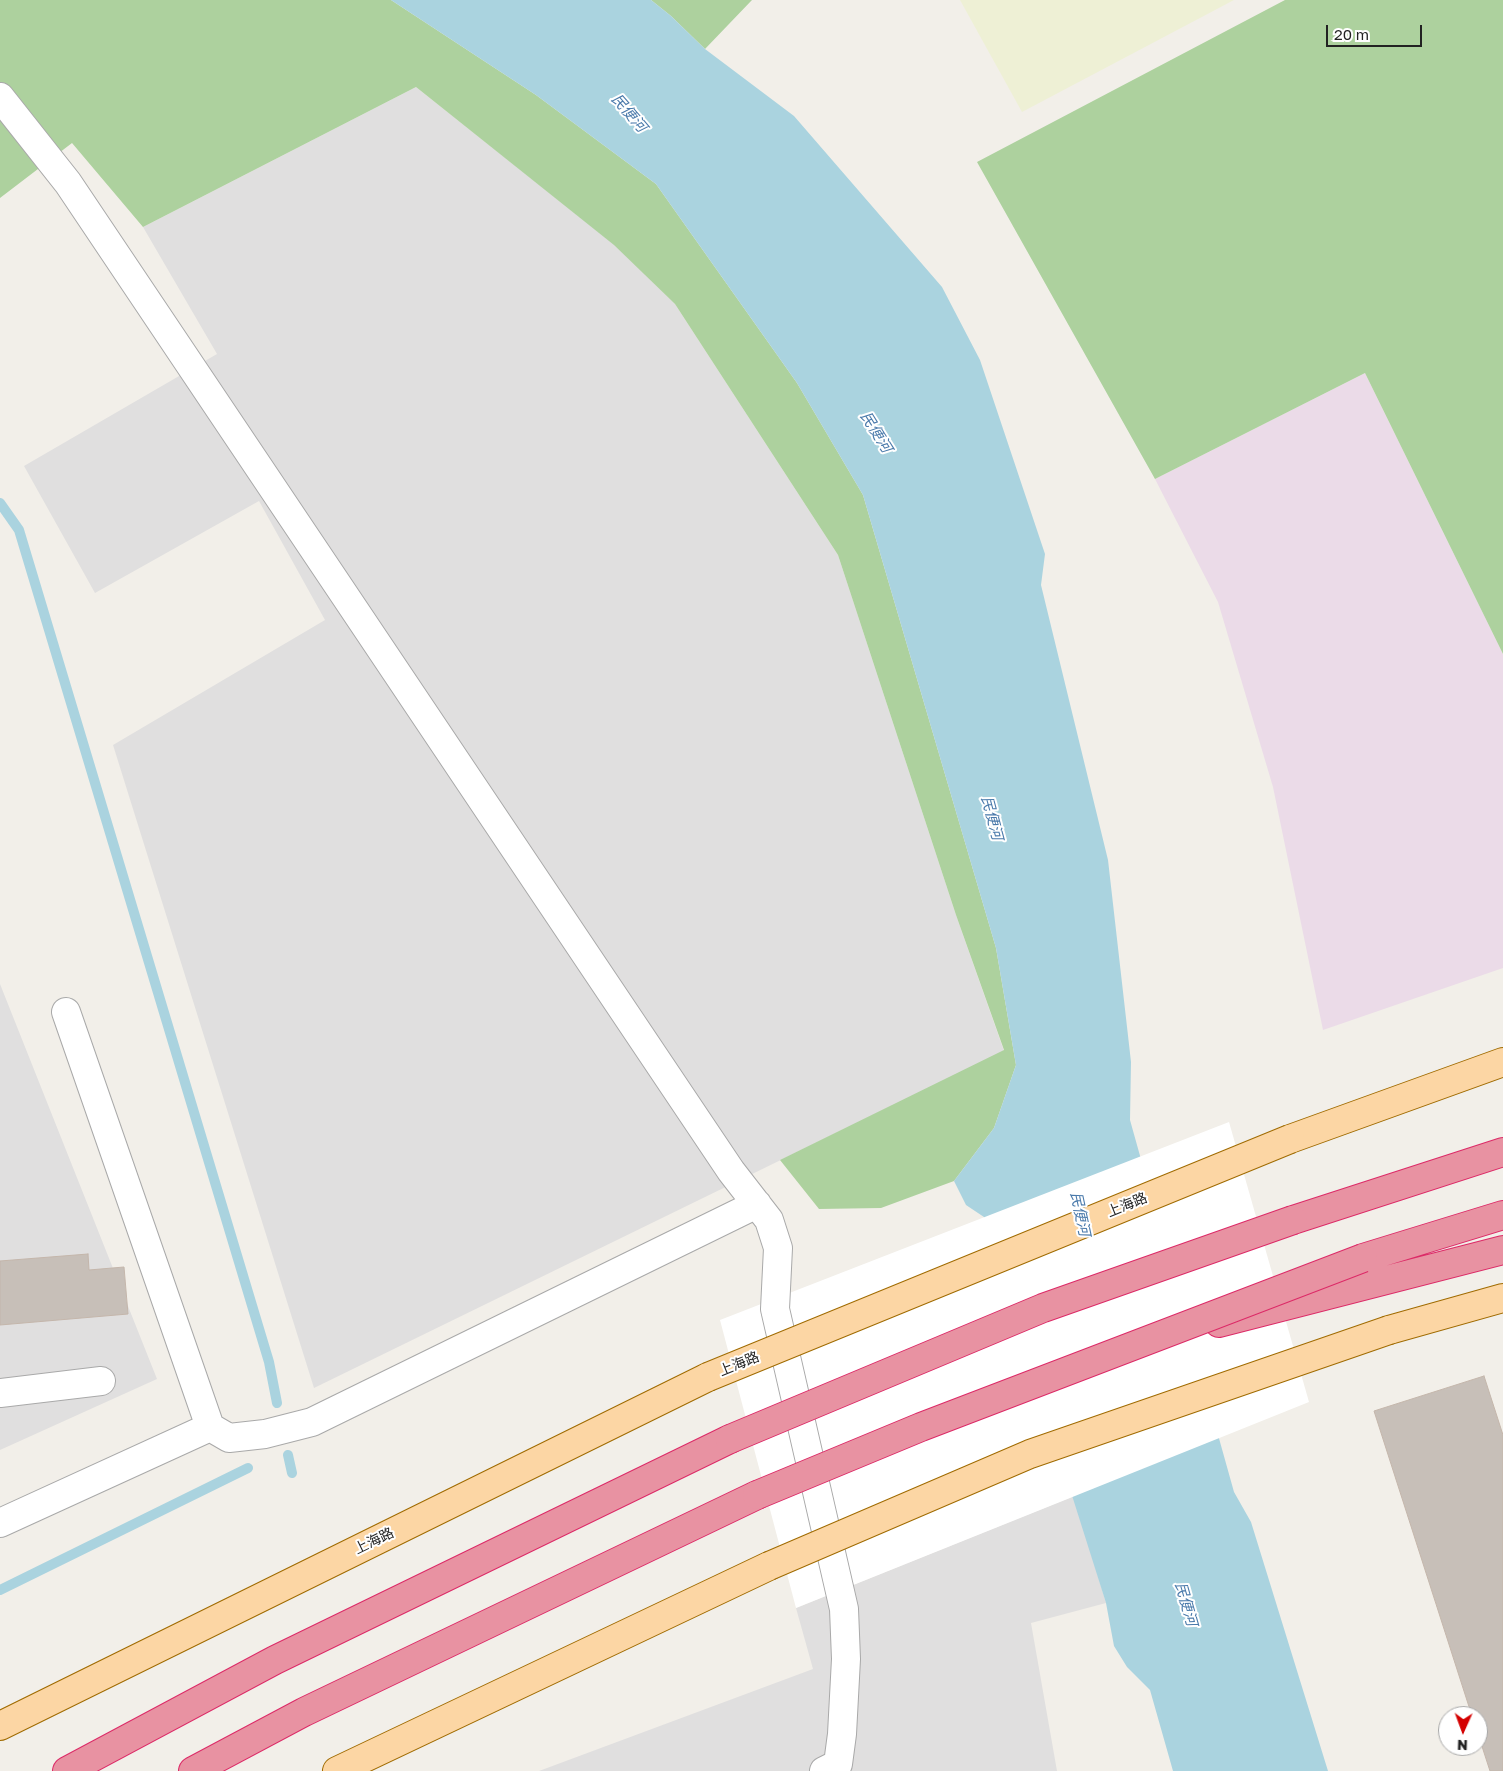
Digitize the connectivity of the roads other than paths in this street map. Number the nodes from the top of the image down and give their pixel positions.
1 (0, 97) edge
2 (66, 1012) dead end
3 (1503, 1062) edge
4 (1503, 1152) edge
5 (757, 1204) junction
6 (1503, 1215) edge
7 (1503, 1250) edge
8 (1503, 1298) edge
9 (1138, 1344) junction
10 (101, 1381) dead end
11 (0, 1394) edge
12 (210, 1427) junction
13 (0, 1523) edge
14 (0, 1726) edge
15 (67, 1771) edge
16 (193, 1771) edge
17 (337, 1771) edge
18 (824, 1771) edge

1 - 5 street
2 - 12 street
3 - 14 main road, 上海路, bridge
4 - 15 highway, bridge
5 - 12 street
5 - 18 street
6 - 9 highway, bridge
7 - 9 highway, bridge
8 - 17 main road, bridge
9 - 16 highway, bridge
10 - 11 street
12 - 13 street

